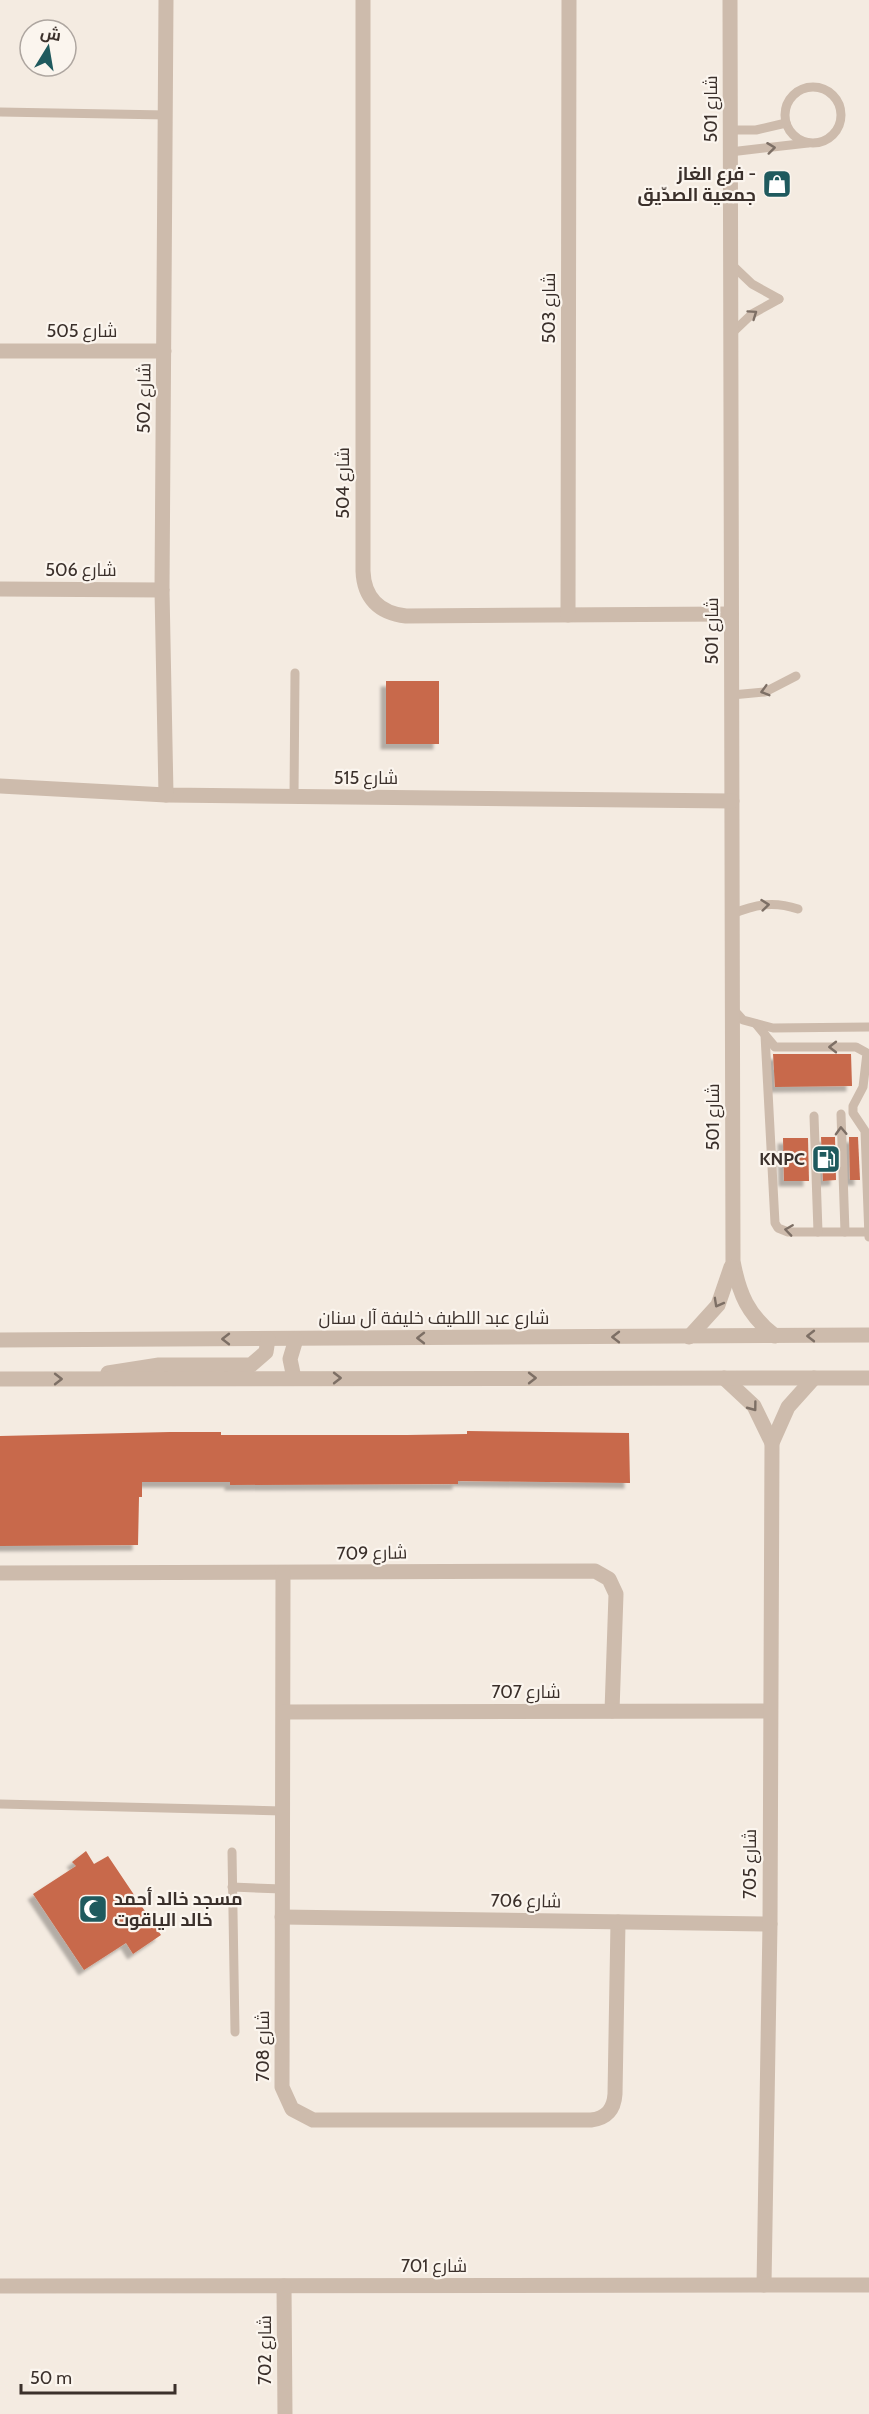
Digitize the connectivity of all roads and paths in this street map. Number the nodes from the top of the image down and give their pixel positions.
1 (166, 0) edge
2 (363, 0) edge
3 (569, 0) edge
4 (730, 0) edge
5 (0, 112) edge
6 (166, 115) junction
7 (786, 123) junction
8 (730, 130) junction
9 (812, 143) junction
10 (730, 153) junction
11 (730, 264) junction
12 (731, 335) junction
13 (0, 351) edge
14 (164, 351) junction
15 (0, 589) edge
16 (162, 590) junction
17 (731, 614) junction
18 (568, 615) junction
19 (295, 673) dead end
20 (796, 676) dead end
21 (732, 695) junction
22 (0, 786) edge
23 (166, 795) junction
24 (294, 797) junction
25 (732, 801) junction
26 (798, 909) dead end
27 (732, 914) junction
28 (732, 1009) junction
29 (756, 1024) junction
30 (869, 1027) edge
31 (765, 1035) junction
32 (841, 1114) dead end
33 (814, 1116) dead end
34 (818, 1232) junction
35 (845, 1232) junction
36 (869, 1234) edge
37 (733, 1261) junction
38 (869, 1335) edge
39 (775, 1336) junction
40 (689, 1337) junction
41 (296, 1338) junction
42 (268, 1339) junction
43 (0, 1340) edge
44 (91, 1378) junction
45 (294, 1378) junction
46 (724, 1378) junction
47 (814, 1378) junction
48 (869, 1378) edge
49 (0, 1379) edge
50 (772, 1443) junction
51 (0, 1573) edge
52 (283, 1573) junction
53 (612, 1711) junction
54 (769, 1711) junction
55 (284, 1712) junction
56 (0, 1804) edge
57 (282, 1811) junction
58 (232, 1852) dead end
59 (232, 1887) junction
60 (282, 1889) junction
61 (282, 1917) junction
62 (618, 1922) junction
63 (770, 1924) junction
64 (235, 2032) dead end
65 (764, 2285) junction
66 (869, 2285) edge
67 (0, 2286) edge
68 (284, 2286) junction
69 (285, 2414) edge

1 - 6 street, شارع 502
2 - 18 street, شارع 504
3 - 18 street, شارع 503
4 - 8 street, شارع 501
5 - 6 lane
6 - 14 street, شارع 502
7 - 8 lane
7 - 9 lane
7 - 9 lane
8 - 10 street, شارع 501
10 -> 9 lane
10 - 11 street, شارع 501
11 - 12 street, شارع 501
12 -> 11 lane
12 - 17 street, شارع 501
13 - 14 street, شارع 505
14 - 16 street, شارع 502
15 - 16 street, شارع 506
16 - 23 street, شارع 502
17 - 18 street, شارع 504
17 - 21 street, شارع 501
19 - 24 lane
20 -> 21 lane
21 - 25 street, شارع 501
22 - 23 street, شارع 515
23 - 24 street, شارع 515
24 - 25 street, شارع 515
25 - 27 street, شارع 501
27 -> 26 lane
27 - 28 street, شارع 501
28 - 29 lane
28 - 37 street, شارع 501
29 - 30 lane
29 - 31 lane
34 -> 31 lane
36 -> 31 lane
35 -> 32 lane
33 - 34 lane
34 - 35 lane
35 - 36 lane
37 - 39 street, شارع 501
37 -> 40 street, شارع 501
38 -> 39 street, شارع عبد اللطيف خليفة آل سنان
39 - 40 street, شارع عبد اللطيف خليفة آل سنان
40 -> 41 street, شارع عبد اللطيف خليفة آل سنان
41 - 42 street, شارع عبد اللطيف خليفة آل سنان
41 - 45 street
42 -> 43 street, شارع عبد اللطيف خليفة آل سنان
42 - 44 street
44 - 45 street
49 -> 44 street
45 -> 46 street
46 - 47 street
46 -> 50 street, شارع 705
47 - 48 street
47 - 50 street, شارع 705
50 - 54 street, شارع 705
51 - 52 street, شارع 709
52 - 53 street, شارع 709
52 - 55 street, شارع 708
53 - 54 street, شارع 707
53 - 55 street, شارع 707
54 - 63 street, شارع 705
55 - 57 street, شارع 708
56 - 57 lane
57 - 60 street, شارع 708
58 - 59 lane
59 - 60 lane
59 - 64 lane
60 - 61 street, شارع 708
61 - 62 street, شارع 706
61 - 62 street, شارع 708
62 - 63 street, شارع 706
63 - 65 street, شارع 705
65 - 66 street, شارع 701
65 - 68 street, شارع 701
67 - 68 street, شارع 701
68 - 69 street, شارع 702

